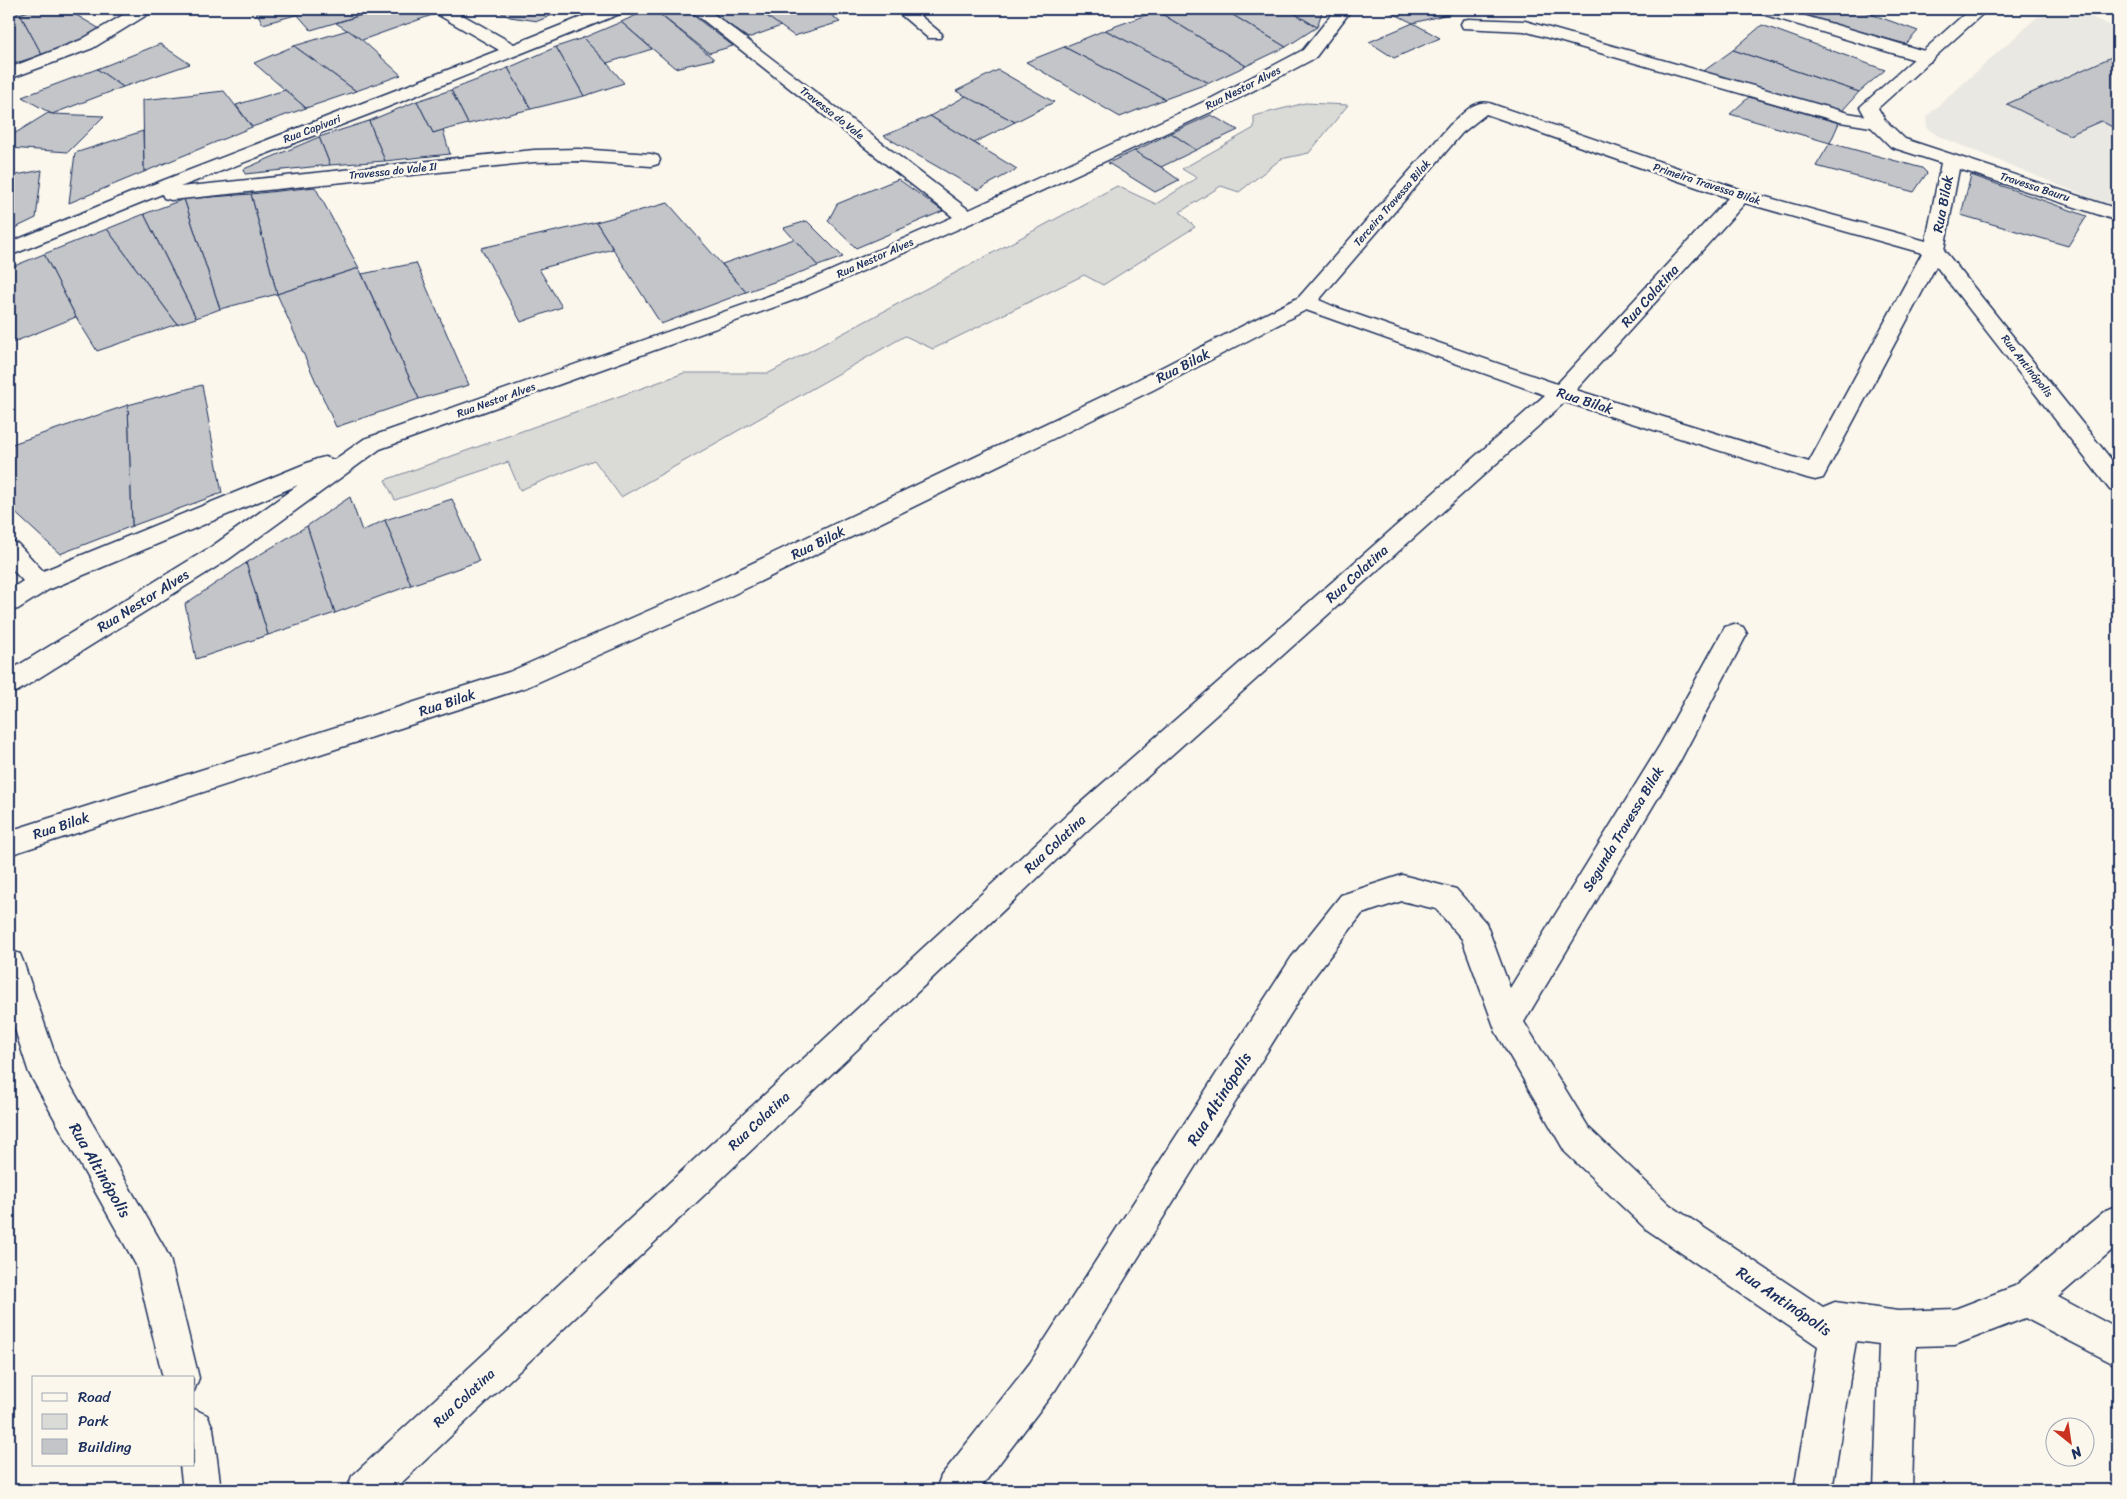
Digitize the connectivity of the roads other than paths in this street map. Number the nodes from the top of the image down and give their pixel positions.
1 (144, 9) edge
2 (441, 9) edge
3 (616, 9) edge
4 (697, 9) edge
5 (902, 9) edge
6 (1344, 9) edge
7 (1765, 9) edge
8 (1980, 9) edge
9 (1469, 24) dead end
10 (934, 34) dead end
11 (512, 50) junction
12 (1925, 57) junction
13 (9, 74) edge
14 (1483, 107) joint
15 (1877, 123) junction
16 (651, 160) dead end
17 (1951, 161) junction
18 (1741, 196) junction
19 (135, 198) junction
20 (2118, 215) edge
21 (967, 218) junction
22 (9, 250) edge
23 (1934, 250) junction
24 (1306, 302) junction
25 (1561, 393) junction
26 (372, 444) junction
27 (2118, 484) edge
28 (9, 550) edge
29 (39, 583) junction
30 (9, 602) edge
31 (1734, 634) dead end
32 (9, 684) edge
33 (9, 843) edge
34 (9, 964) edge
35 (1507, 1022) junction
36 (2118, 1222) edge
37 (2027, 1300) junction
38 (1898, 1329) junction
39 (1838, 1338) junction
40 (2118, 1348) edge
41 (181, 1376) edge
42 (195, 1436) edge
43 (202, 1490) edge
44 (366, 1490) edge
45 (955, 1490) edge
46 (1813, 1490) edge
47 (1893, 1490) edge

1 - 13 street
2 - 11 street
3 - 11 street, Rua Capivari
4 - 21 street, Travessa do Vale
5 - 10 street
6 - 21 street, Rua Nestor Alves
7 - 12 street
8 - 12 street
9 - 15 street
11 - 19 street, Rua Capivari
12 - 15 street
14 - 18 street, Primeira Travessa Bilak
14 - 24 street, Terceira Travessa Bilak
15 - 17 street, Rua Bilak
16 - 19 street, Travessa do Vale II
17 - 20 street, Travessa Bauru
17 - 23 street, Rua Bilak
18 - 23 street, Primeira Travessa Bilak
18 - 25 street, Rua Colatina
19 - 22 street, Rua Capivari
21 - 26 street, Rua Nestor Alves
23 - 25 street, Rua Bilak
23 - 27 street, Rua Antinópolis
24 - 25 street, Rua Bilak
24 - 33 street, Rua Bilak
25 - 44 street, Rua Colatina
26 - 29 street, Rua Nestor Alves
26 - 32 street, Rua Nestor Alves
28 - 29 street
29 - 30 street, Rua Nestor Alves
31 - 35 street, Segunda Travessa Bilak
34 - 41 street, Rua Altinópolis
35 - 39 street, Rua Antinópolis
35 - 45 street, Rua Altinópolis
36 - 37 street, Rua Antinópolis
37 - 38 street, Rua Antinópolis
37 - 40 street
38 - 39 street, Rua Antinópolis
38 - 47 street
39 - 46 street
42 - 43 street

